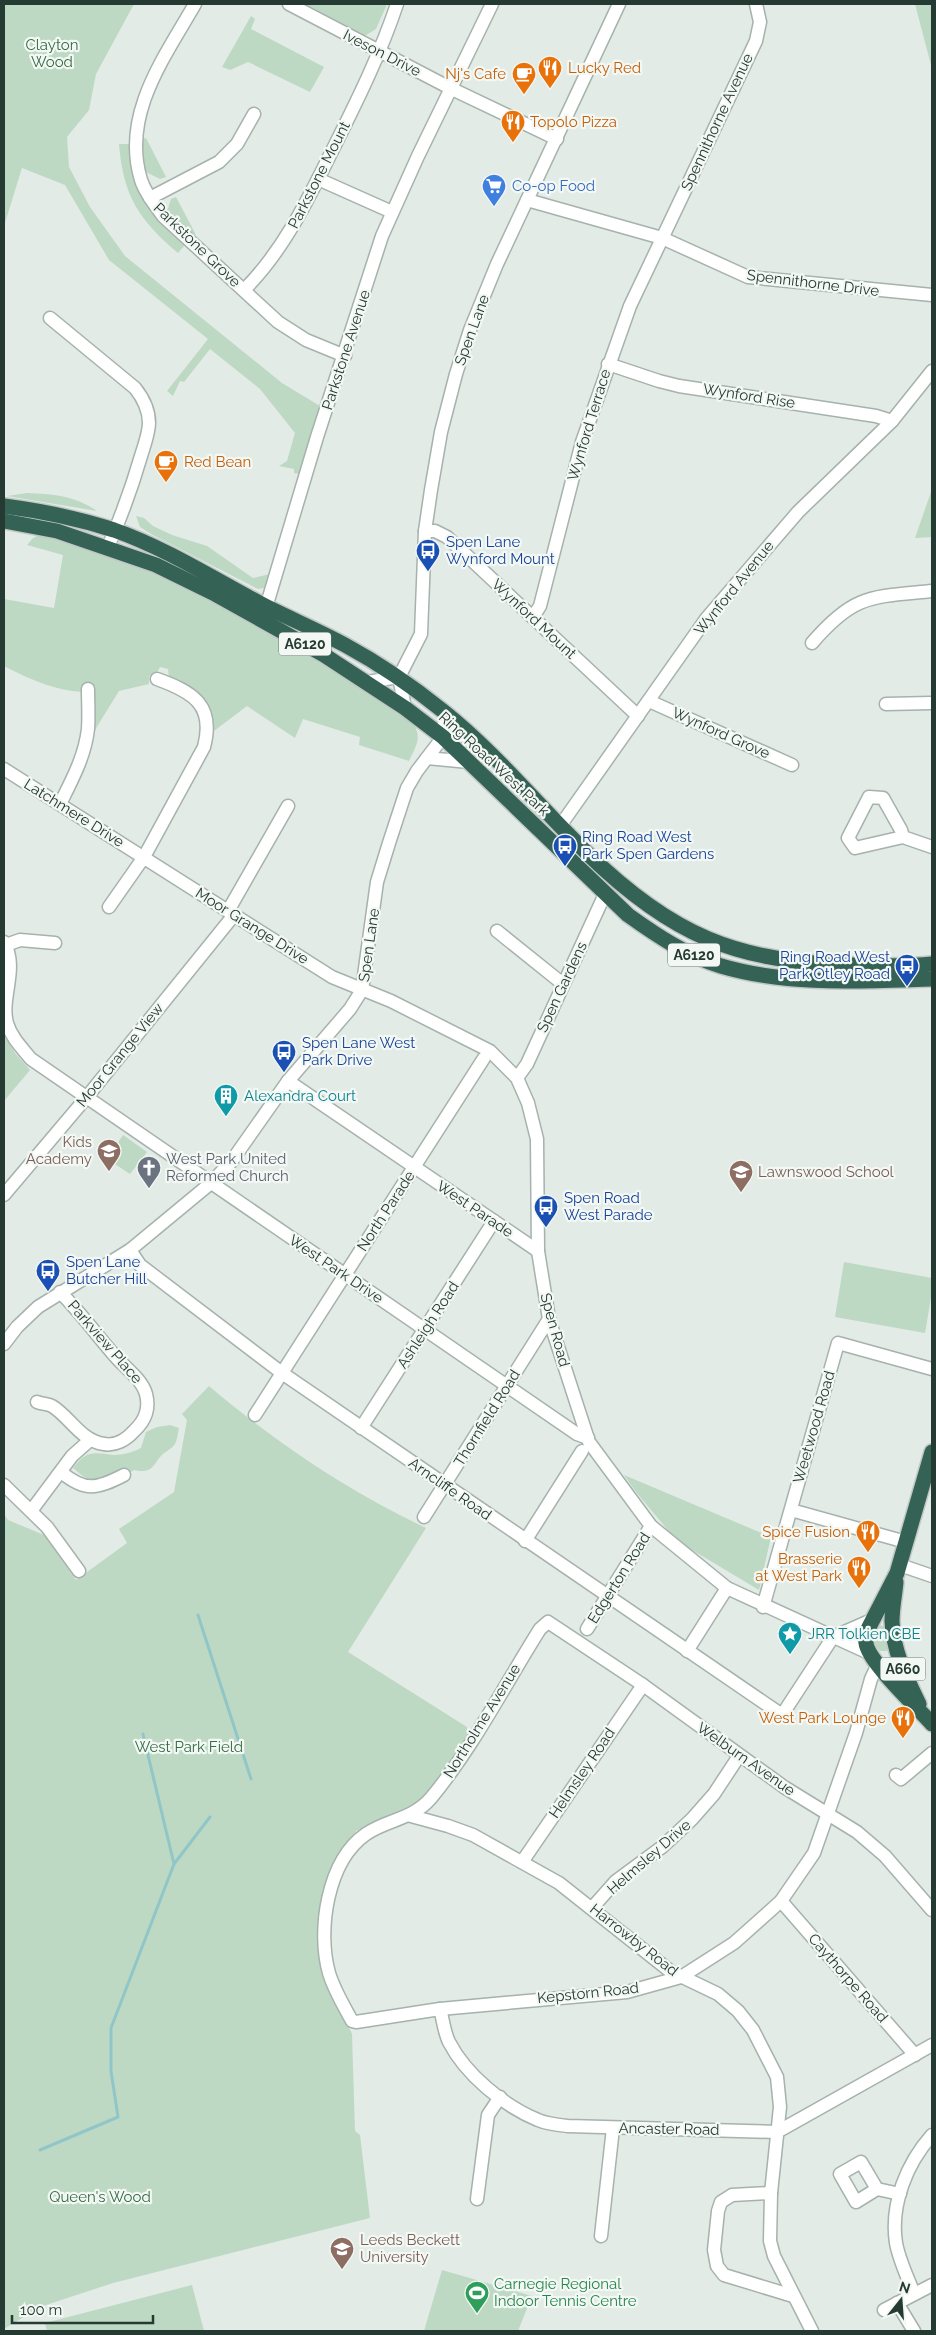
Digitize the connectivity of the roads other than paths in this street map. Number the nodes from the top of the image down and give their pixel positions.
1 (194, 4) edge
2 (289, 4) edge
3 (397, 4) edge
4 (492, 4) edge
5 (619, 4) edge
6 (756, 4) edge
7 (379, 52) junction
8 (452, 89) junction
9 (254, 114) dead end
10 (557, 139) junction
11 (318, 179) junction
12 (150, 198) junction
13 (527, 200) junction
14 (392, 212) junction
15 (662, 238) junction
16 (244, 290) junction
17 (932, 295) edge
18 (50, 318) dead end
19 (345, 356) junction
20 (608, 364) junction
21 (932, 371) edge
22 (892, 421) junction
23 (4, 506) edge
24 (4, 521) edge
25 (115, 531) junction
26 (426, 531) junction
27 (108, 547) junction
28 (932, 591) edge
29 (265, 613) junction
30 (533, 618) junction
31 (812, 644) dead end
32 (399, 677) junction
33 (157, 679) dead end
34 (367, 682) junction
35 (88, 689) dead end
36 (649, 701) junction
37 (932, 703) edge
38 (886, 704) dead end
39 (405, 708) junction
40 (445, 713) junction
41 (638, 716) junction
42 (470, 735) junction
43 (443, 737) junction
44 (427, 758) junction
45 (468, 762) junction
46 (792, 765) dead end
47 (4, 769) edge
48 (60, 804) junction
49 (288, 806) dead end
50 (560, 826) junction
51 (903, 837) junction
52 (932, 847) edge
53 (144, 858) junction
54 (605, 894) junction
55 (109, 907) dead end
56 (231, 913) junction
57 (496, 931) dead end
58 (55, 943) dead end
59 (5, 944) edge
60 (932, 964) edge
61 (932, 979) edge
62 (563, 984) junction
63 (362, 990) junction
64 (5, 1023) edge
65 (484, 1058) dead end
66 (517, 1078) junction
67 (288, 1081) junction
68 (86, 1098) junction
69 (414, 1167) junction
70 (211, 1183) junction
71 (4, 1194) edge
72 (494, 1222) junction
73 (130, 1250) junction
74 (538, 1251) junction
75 (345, 1275) junction
76 (60, 1292) junction
77 (549, 1319) junction
78 (425, 1329) junction
79 (4, 1344) edge
80 (932, 1369) edge
81 (282, 1374) junction
82 (507, 1386) junction
83 (37, 1402) dead end
84 (255, 1415) dead end
85 (361, 1428) junction
86 (588, 1438) junction
87 (90, 1440) junction
88 (582, 1451) dead end
89 (932, 1452) edge
90 (61, 1472) junction
91 (124, 1475) dead end
92 (4, 1485) edge
93 (444, 1485) junction
94 (791, 1510) junction
95 (31, 1511) junction
96 (424, 1517) dead end
97 (651, 1526) junction
98 (525, 1541) junction
99 (906, 1542) junction
100 (899, 1569) junction
101 (79, 1571) dead end
102 (932, 1576) edge
103 (727, 1588) junction
104 (607, 1598) junction
105 (763, 1607) junction
106 (872, 1620) junction
107 (892, 1621) junction
108 (548, 1622) joint
109 (586, 1629) dead end
110 (833, 1638) junction
111 (897, 1650) junction
112 (687, 1651) junction
113 (875, 1659) junction
114 (643, 1685) junction
115 (928, 1719) edge
116 (932, 1753) edge
117 (740, 1756) junction
118 (896, 1775) dead end
119 (828, 1814) junction
120 (411, 1816) junction
121 (522, 1862) junction
122 (928, 1896) edge
123 (781, 1901) junction
124 (592, 1908) junction
125 (932, 1910) edge
126 (681, 1977) junction
127 (440, 2008) junction
128 (932, 2045) edge
129 (915, 2055) junction
130 (500, 2097) junction
131 (613, 2128) junction
132 (777, 2132) junction
133 (932, 2135) edge
134 (877, 2189) dead end
135 (771, 2193) junction
136 (900, 2194) junction
137 (477, 2199) dead end
138 (601, 2236) dead end
139 (932, 2285) edge
140 (914, 2294) junction
141 (793, 2296) junction
142 (897, 2304) junction
143 (884, 2310) dead end
144 (812, 2331) edge
145 (914, 2331) edge

1 - 12 street, Parkstone Grove
2 - 7 street, Iveson Drive
3 - 7 street, Parkstone Mount
4 - 8 street, Parkstone Avenue
5 - 10 street, Spen Lane
6 - 15 street, Spennithorne Avenue
7 - 8 street, Iveson Drive
7 - 11 street, Parkstone Mount
8 - 10 street, Iveson Drive
8 - 14 street, Parkstone Avenue
9 - 12 street
10 - 13 street, Spen Lane
11 - 14 street
11 - 16 street, Parkstone Mount
12 - 16 street, Parkstone Grove
13 - 15 street, Spennithorne Drive
13 - 26 street, Spen Lane
14 - 19 street, Parkstone Avenue
15 - 17 street, Spennithorne Drive
15 - 20 street, Wynford Terrace
16 - 19 street, Parkstone Grove
18 - 25 street
19 - 29 street, Parkstone Avenue
20 - 22 street, Wynford Rise
20 - 30 street, Wynford Terrace
21 - 22 street, Wynford Avenue
22 - 36 street, Wynford Avenue
23 - 25 highway, Ring Road West Park / A6120
24 - 27 highway, Ring Road West Park / A6120
25 - 27 street
25 - 29 highway, Ring Road West Park / A6120
26 - 30 street, Wynford Mount
26 - 32 street, Spen Lane
27 - 29 highway, Ring Road West Park / A6120
28 - 31 street
29 - 32 highway, Ring Road West Park / A6120
29 - 34 highway, Ring Road West Park / A6120
30 - 41 street, Wynford Mount
32 - 34 street
32 - 39 street
32 - 40 highway, Ring Road West Park / A6120
33 - 53 street
34 - 39 highway, Ring Road West Park / A6120
35 - 48 street
36 - 41 street, Wynford Avenue
36 - 46 street, Wynford Grove
37 - 38 street
39 - 43 highway, Ring Road West Park / A6120
40 - 42 highway, Ring Road West Park / A6120
40 - 43 street
41 - 50 street, Wynford Avenue
42 - 43 street
42 - 50 highway, Ring Road West Park / A6120
43 - 44 street, Spen Lane
43 - 45 highway, Ring Road West Park / A6120
44 - 45 street
44 - 63 street, Spen Lane
45 - 54 highway, Ring Road West Park / A6120
47 - 48 street, Latchmere Drive
48 - 53 street, Latchmere Drive
49 - 56 street, Moor Grange View
50 - 60 highway, Ring Road West Park / A6120
51 - 51 street
51 - 52 street
53 - 55 street
53 - 56 street, Moor Grange Drive
54 - 61 highway, Ring Road West Park / A6120
54 - 62 street, Spen Gardens
56 - 63 street, Moor Grange Drive
56 - 68 street, Moor Grange View
57 - 62 street
58 - 59 street
59 - 64 street
62 - 66 street, Spen Gardens
63 - 66 street, Spen Road
63 - 67 street, Spen Lane
64 - 68 street, West Park Drive
65 - 69 street, North Parade
66 - 74 street, Spen Road
67 - 69 street, West Parade
67 - 70 street, Spen Lane
68 - 70 street, West Park Drive
68 - 71 street, Moor Grange View
69 - 72 street, West Parade
69 - 75 street, North Parade
70 - 73 street, Spen Lane
70 - 75 street, West Park Drive
72 - 74 street, West Parade
72 - 78 street, Ashleigh Road
73 - 76 street, Spen Lane
73 - 81 street, Arncliffe Road
74 - 77 street, Spen Road
75 - 78 street, West Park Drive
75 - 81 street, North Parade
76 - 79 street, Spen Lane
76 - 87 street, Parkview Place
77 - 82 street, Thornfield Road
77 - 86 street, Spen Road
78 - 82 street, West Park Drive
78 - 85 street, Ashleigh Road
80 - 94 street, Weetwood Road
81 - 84 street, North Parade
81 - 85 street, Arncliffe Road
82 - 86 street, West Park Drive
82 - 93 street, Thornfield Road
83 - 87 street
85 - 93 street, Arncliffe Road
86 - 97 street, Spen Road
87 - 90 street
88 - 98 street
89 - 99 highway, A660
90 - 91 street
90 - 95 street
92 - 95 street
93 - 96 street, Thornfield Road
93 - 98 street, Arncliffe Road
94 - 99 street
94 - 105 street, Weetwood Road
95 - 101 street
97 - 103 street, Spen Road
97 - 104 street, Edgerton Road
98 - 104 street, Arncliffe Road
99 - 100 highway, A660
100 - 102 street
100 - 106 highway, A660
100 - 107 highway, A660
103 - 105 street, Spen Road
103 - 112 street
104 - 109 street, Edgerton Road
104 - 112 street, Arncliffe Road
105 - 110 street, Spen Road
106 - 107 highway
106 - 110 street
106 - 113 highway, A660
107 - 111 highway, A660
108 - 114 street, Welburn Avenue
108 - 120 street, Northolme Avenue
110 - 112 street, Arncliffe Road
110 - 113 street, Spen Road
111 - 113 highway
111 - 115 highway, A660
113 - 115 highway, A660
113 - 119 street, Kepstorn Road
114 - 117 street, Welburn Avenue
114 - 121 street, Helmsley Road
116 - 118 street
117 - 119 street, Welburn Avenue
117 - 124 street, Helmsley Drive
119 - 122 street, Welburn Avenue
119 - 123 street, Kepstorn Road
120 - 121 street, Harrowby Road
120 - 127 street, Kepstorn Road
121 - 124 street, Harrowby Road
122 - 125 street, Welburn Avenue
123 - 126 street, Kepstorn Road
123 - 129 street, Caythorpe Road
124 - 126 street, Harrowby Road
126 - 127 street, Kepstorn Road
126 - 132 street, Harrowby Road
127 - 130 street, Ancaster Road
128 - 129 street
129 - 132 street
130 - 131 street, Ancaster Road
130 - 137 street
131 - 132 street, Ancaster Road
131 - 138 street
132 - 135 street, Harrowby Road
133 - 136 street
134 - 136 street
135 - 141 street, Harrowby Road
135 - 141 street
136 - 140 street
139 - 140 street
140 - 142 street
141 - 144 street, Harrowby Road
142 - 143 street
142 - 145 street

